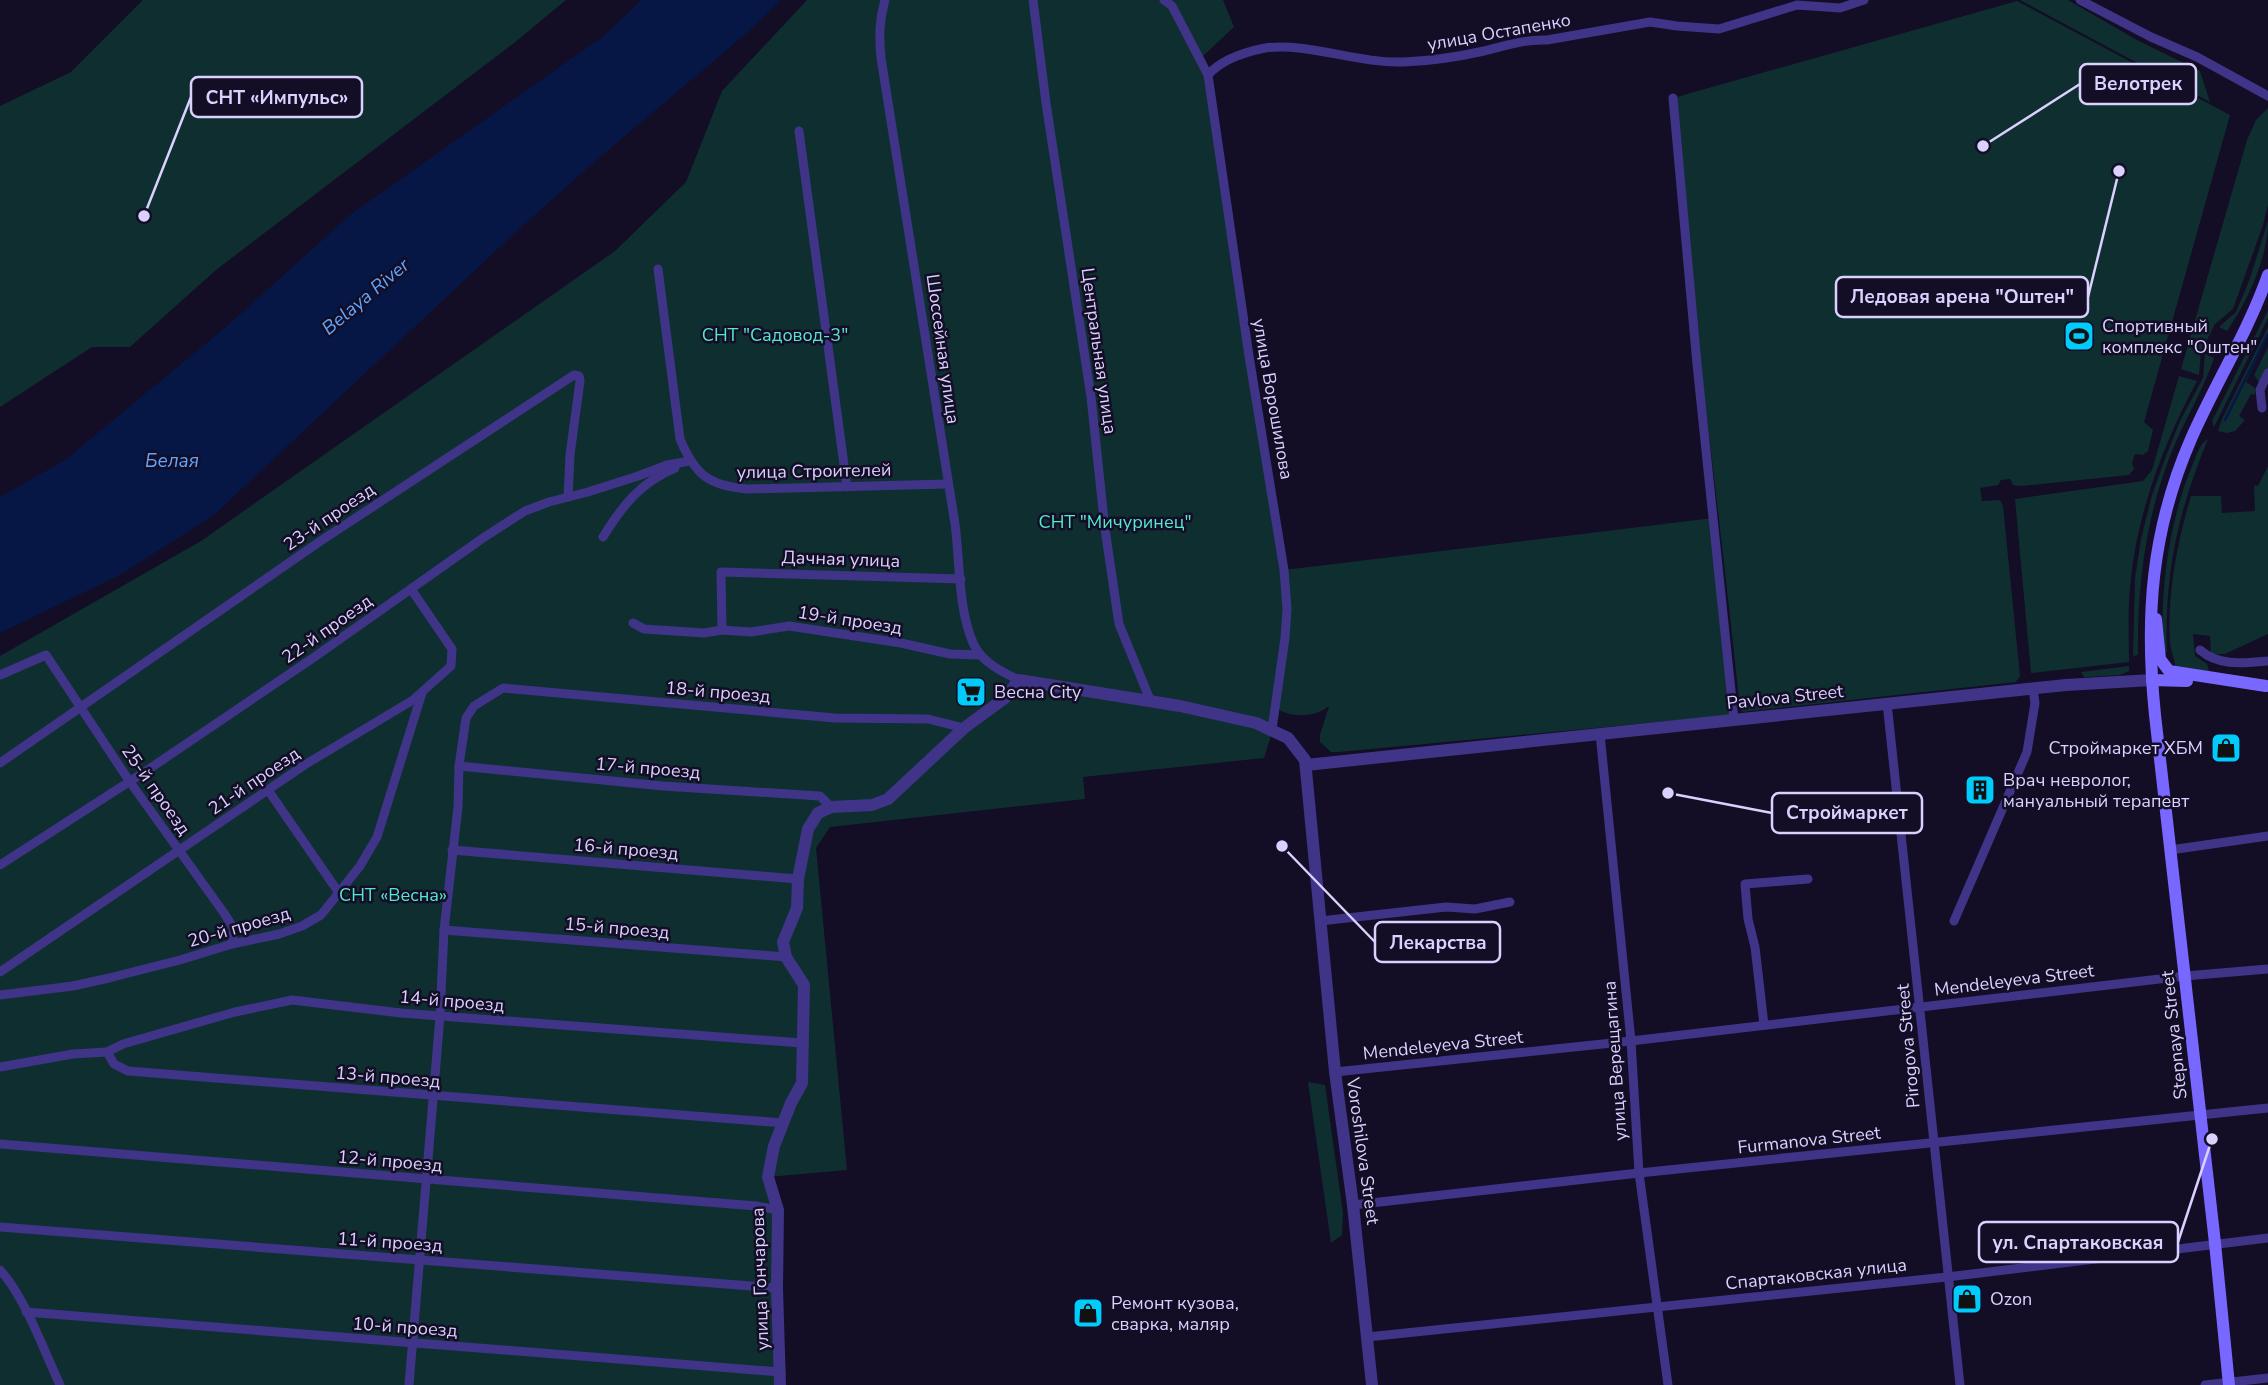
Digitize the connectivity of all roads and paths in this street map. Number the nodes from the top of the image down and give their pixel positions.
1 (885, 0) edge
2 (1033, 0) edge
3 (1164, 0) edge
4 (1864, 0) edge
5 (2080, 0) edge
6 (1208, 75) junction
7 (2268, 96) edge
8 (1673, 98) dead end
9 (799, 131) dead end
10 (659, 270) dead end
11 (2268, 275) edge
12 (2268, 373) edge
13 (2262, 408) dead end
14 (690, 461) junction
15 (947, 484) junction
16 (847, 487) junction
17 (568, 497) junction
18 (603, 537) dead end
19 (961, 579) junction
20 (411, 589) junction
21 (2151, 592) junction
22 (633, 623) dead end
23 (722, 630) junction
24 (2200, 650) dead end
25 (980, 655) junction
26 (2268, 661) edge
27 (0, 676) edge
28 (1018, 680) junction
29 (2152, 680) junction
30 (2267, 686) edge
31 (2033, 689) junction
32 (423, 691) junction
33 (1151, 702) junction
34 (1887, 703) junction
35 (81, 707) junction
36 (1734, 720) junction
37 (964, 728) junction
38 (1272, 729) junction
39 (1600, 734) junction
40 (0, 763) edge
41 (1306, 765) junction
42 (459, 766) junction
43 (130, 782) junction
44 (268, 790) junction
45 (831, 807) junction
46 (2268, 836) edge
47 (179, 849) junction
48 (452, 850) junction
49 (2170, 850) junction
50 (0, 865) edge
51 (798, 879) junction
52 (1808, 879) dead end
53 (339, 893) junction
54 (1510, 902) dead end
55 (1320, 921) junction
56 (1954, 921) dead end
57 (444, 930) junction
58 (232, 944) junction
59 (786, 957) junction
60 (2268, 969) edge
61 (0, 972) edge
62 (2185, 976) junction
63 (0, 995) edge
64 (1920, 1006) junction
65 (440, 1016) junction
66 (1764, 1025) junction
67 (1631, 1041) junction
68 (802, 1043) junction
69 (107, 1052) junction
70 (0, 1067) edge
71 (1335, 1072) junction
72 (432, 1097) junction
73 (2268, 1108) edge
74 (2200, 1116) junction
75 (783, 1123) junction
76 (1933, 1143) junction
77 (0, 1144) edge
78 (1639, 1173) junction
79 (426, 1180) junction
80 (1353, 1205) junction
81 (778, 1210) junction
82 (0, 1227) edge
83 (2268, 1238) edge
84 (2215, 1244) junction
85 (420, 1261) junction
86 (0, 1270) edge
87 (1947, 1277) junction
88 (777, 1287) junction
89 (1658, 1305) junction
90 (26, 1312) junction
91 (1367, 1336) junction
92 (413, 1344) junction
93 (2268, 1378) edge
94 (780, 1379) edge
95 (2229, 1384) edge
96 (60, 1385) edge
97 (409, 1385) edge
98 (1372, 1385) edge
99 (1668, 1385) edge
100 (1960, 1385) edge
101 (2205, 1385) edge

1 - 15 street, Шоссейная улица
2 - 33 street, Центральная улица
3 - 6 street, улица Ворошилова
4 - 6 street, улица Остапенко
5 - 7 street
6 - 38 street, улица Ворошилова
8 - 36 street
9 - 16 street
10 - 14 street
11 - 21 main road
12 - 13 street
14 - 16 street, улица Строителей
14 - 17 street, 22-й проезд
14 - 18 street
15 - 16 street, улица Строителей
15 - 19 street, Шоссейная улица
17 - 20 street, 22-й проезд
17 - 35 street, 23-й проезд
19 - 23 street, Дачная улица
19 - 25 street, Шоссейная улица
20 - 32 street, 21-й проезд
20 - 43 street, 22-й проезд
21 - 29 main road, Stepnaya Street
21 - 30 main road
22 - 23 street, 19-й проезд
23 - 25 street, 19-й проезд
24 - 26 street
25 - 28 street
27 - 35 street, 25-й проезд
28 - 33 street
28 - 37 street
29 - 30 main road, Pavlova Street
29 - 31 street, Pavlova Street
29 - 49 main road, Stepnaya Street
31 - 34 street, Pavlova Street
31 - 56 street
32 - 44 street, 21-й проезд
32 - 53 street, 20-й проезд
33 - 38 street
34 - 36 street, Pavlova Street
34 - 64 street, Pirogova Street
35 - 40 street, 23-й проезд
35 - 43 street, 25-й проезд
36 - 39 street, Pavlova Street
37 - 42 street, 18-й проезд
37 - 45 street
38 - 41 street
39 - 41 street, Pavlova Street
39 - 67 street, улица Верещагина
41 - 55 street, Voroshilova Street
42 - 45 street, 17-й проезд
42 - 48 street
43 - 47 street, 25-й проезд
43 - 50 street, 22-й проезд
44 - 47 street, 21-й проезд
44 - 53 street
45 - 51 street
46 - 49 street
47 - 58 street, 25-й проезд
47 - 61 street, 21-й проезд
48 - 51 street, 16-й проезд
48 - 57 street
49 - 62 main road, Stepnaya Street
51 - 59 street
52 - 66 street
53 - 58 street, 20-й проезд
54 - 55 street
55 - 71 street, Voroshilova Street
57 - 59 street, 15-й проезд
57 - 65 street
58 - 63 street, 20-й проезд
59 - 68 street, улица Гончарова
60 - 62 street, Mendeleyeva Street
62 - 64 street, Mendeleyeva Street
62 - 74 main road, Stepnaya Street
64 - 66 street, Mendeleyeva Street
64 - 76 street, Pirogova Street
65 - 68 street, 14-й проезд
65 - 69 street, 14-й проезд
65 - 72 street
66 - 67 street, Mendeleyeva Street
67 - 71 street, Mendeleyeva Street
67 - 78 street, улица Верещагина
68 - 75 street, улица Гончарова
69 - 70 street
69 - 72 street, 13-й проезд
71 - 80 street, Voroshilova Street
72 - 75 street, 13-й проезд
72 - 79 street
73 - 74 street, Furmanova Street
74 - 76 street, Furmanova Street
74 - 84 main road, Stepnaya Street
75 - 81 street, улица Гончарова
76 - 78 street, Furmanova Street
76 - 87 street, Pirogova Street
77 - 79 street, 12-й проезд
78 - 80 street, Furmanova Street
78 - 89 street, улица Верещагина
79 - 81 street, 12-й проезд
79 - 85 street
80 - 91 street, Voroshilova Street
81 - 88 street, улица Гончарова
82 - 85 street, 11-й проезд
83 - 84 street, Спартаковская улица
84 - 87 street, Спартаковская улица
84 - 95 main road, Stepnaya Street
85 - 88 street, 11-й проезд
85 - 92 street
86 - 90 street
87 - 89 street, Спартаковская улица
87 - 100 street, Pirogova Street
88 - 94 street, улица Гончарова
89 - 91 street, Спартаковская улица
89 - 99 street, улица Верещагина
90 - 92 street, 10-й проезд
90 - 96 street
91 - 98 street, Voroshilova Street
92 - 94 street, 10-й проезд
92 - 97 street
93 - 95 street
95 - 101 street

